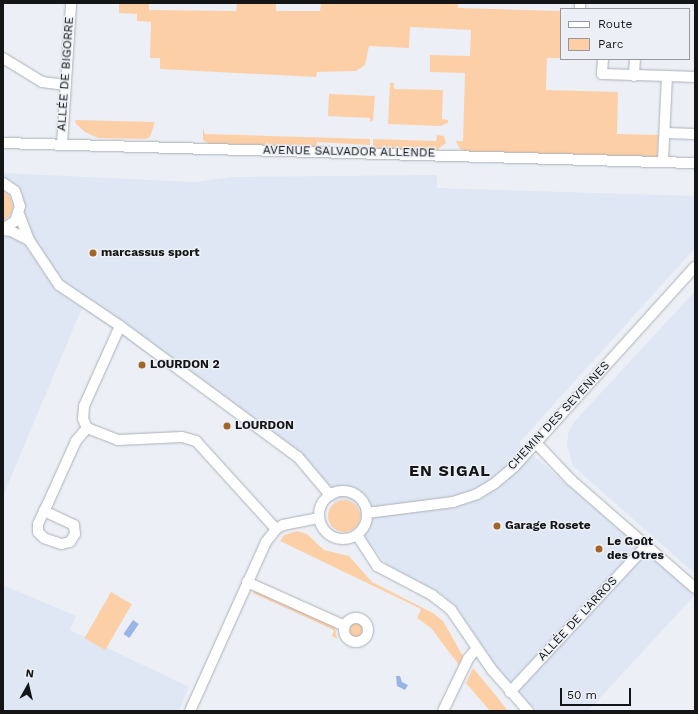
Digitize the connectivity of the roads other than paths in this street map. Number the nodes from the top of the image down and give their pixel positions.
1 (71, 3) edge
2 (3, 58) edge
3 (603, 60) edge
4 (635, 60) edge
5 (634, 76) junction
6 (667, 76) junction
7 (695, 77) edge
8 (66, 85) junction
9 (666, 133) junction
10 (695, 134) edge
11 (3, 142) edge
12 (62, 144) junction
13 (663, 162) junction
14 (695, 163) edge
15 (3, 183) edge
16 (19, 214) junction
17 (3, 229) edge
18 (29, 240) junction
19 (695, 267) edge
20 (120, 326) junction
21 (87, 428) junction
22 (536, 443) junction
23 (330, 495) junction
24 (44, 511) dead end
25 (367, 513) junction
26 (319, 518) junction
27 (276, 529) junction
28 (356, 535) junction
29 (646, 546) junction
30 (247, 582) junction
31 (695, 588) edge
32 (345, 626) junction
33 (476, 649) junction
34 (510, 692) junction
35 (190, 711) edge
36 (443, 711) edge
37 (528, 711) edge

1 - 8 street, ALLÉE DE BIGORRE
2 - 8 street
3 - 5 street
4 - 5 street
5 - 6 street
6 - 7 street
6 - 9 street
8 - 12 street, ALLÉE DE BIGORRE
9 - 10 street
9 - 13 street
11 - 12 street, AVENUE SALVADOR ALLENDE
12 - 13 street, AVENUE SALVADOR ALLENDE
13 - 14 street, AVENUE SALVADOR ALLENDE
15 - 16 street
16 - 17 street
16 - 18 street
17 - 18 street
18 - 20 street
19 - 22 street, CHEMIN DES SEVENNES
20 - 21 street
20 - 23 street
21 - 24 street
21 - 27 street
22 - 25 street, CHEMIN DES SEVENNES
22 - 29 street
23 - 25 street
23 - 26 street
25 - 28 street
26 - 27 street
26 - 28 street
27 - 30 street
28 - 33 street
29 - 31 street
29 - 34 street, ALLÉE DE L'ARROS
30 - 32 street
30 - 35 street
32 - 32 street
33 - 34 street
33 - 36 street
34 - 37 street

